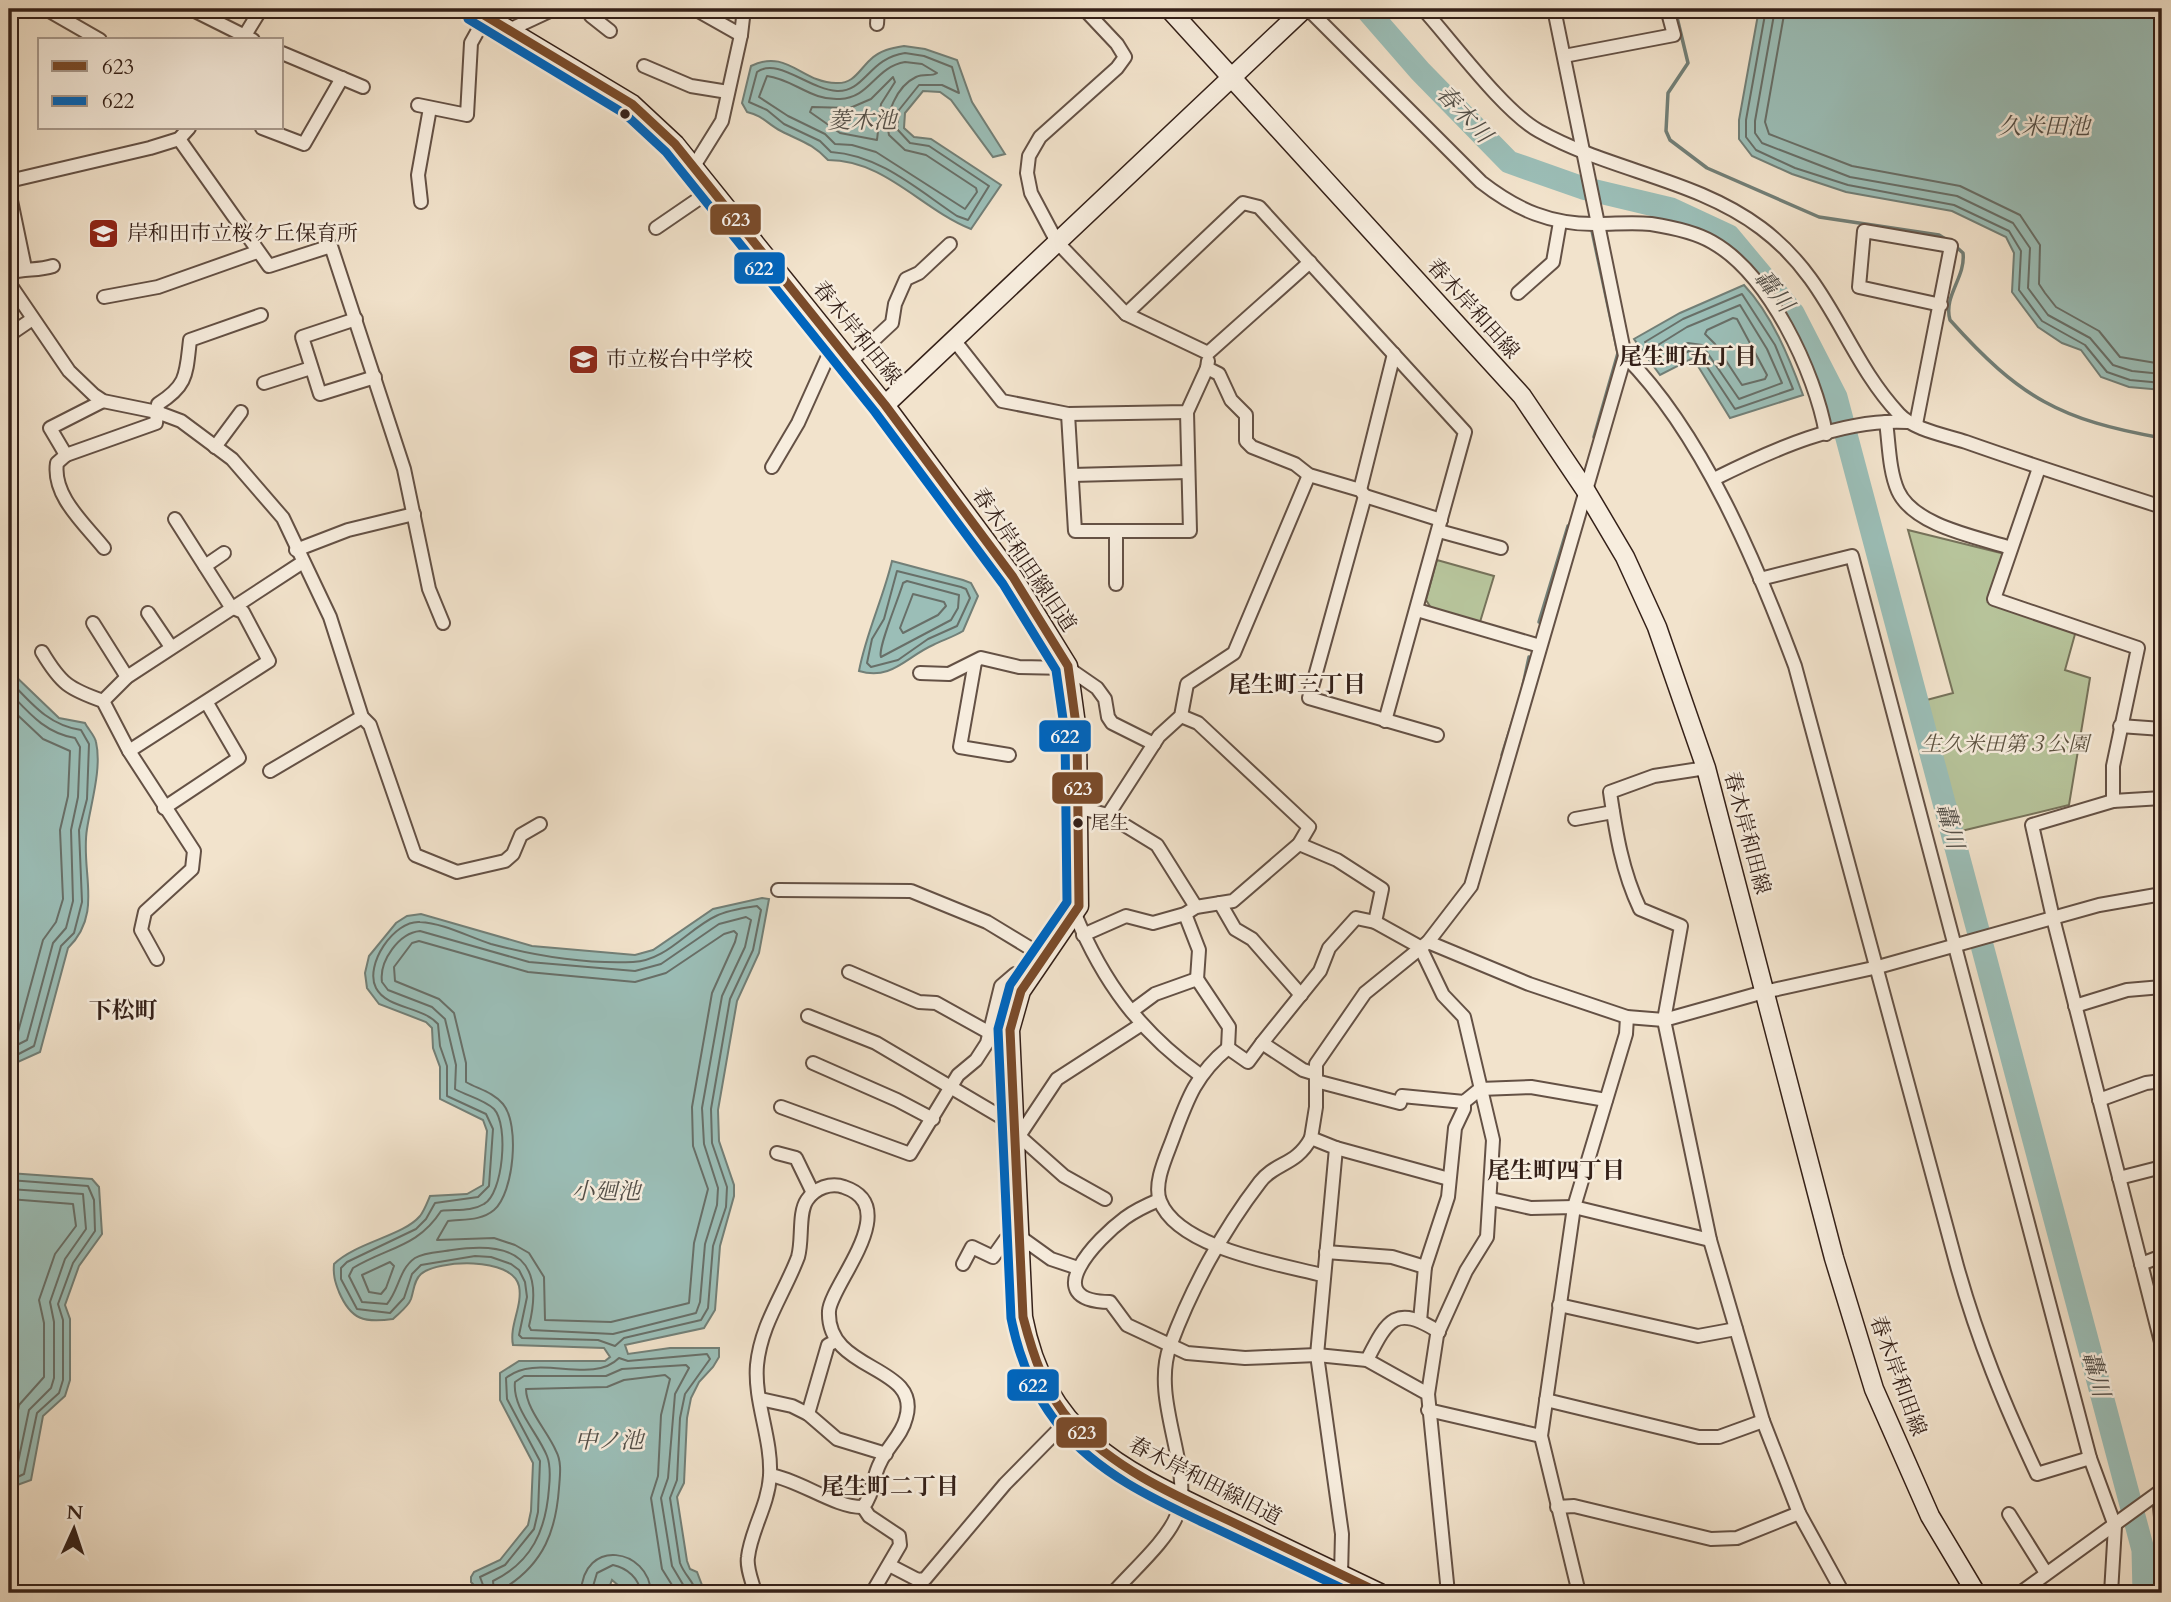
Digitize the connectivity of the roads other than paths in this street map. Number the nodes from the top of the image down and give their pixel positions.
1 (46, 9) edge
2 (191, 9) edge
3 (261, 9) edge
4 (554, 9) edge
5 (590, 9) edge
6 (695, 9) edge
7 (744, 9) edge
8 (878, 9) edge
9 (1084, 9) edge
10 (1169, 9) edge
11 (1306, 9) edge
12 (1423, 9) edge
13 (1554, 9) edge
14 (1667, 9) edge
15 (480, 12) edge
16 (877, 24) dead end
17 (509, 30) junction
18 (610, 31) dead end
19 (741, 35) junction
20 (97, 38) edge
21 (244, 38) edge
22 (246, 38) edge
23 (284, 54) edge
24 (1564, 57) junction
25 (644, 66) dead end
26 (342, 78) junction
27 (1231, 78) junction
28 (363, 87) dead end
29 (728, 92) junction
30 (187, 130) edge
31 (267, 130) edge
32 (179, 139) junction
33 (1583, 153) junction
34 (694, 166) junction
35 (9, 181) edge
36 (713, 189) junction
37 (9, 191) edge
38 (421, 202) dead end
39 (1560, 222) junction
40 (1598, 224) junction
41 (656, 228) dead end
42 (1057, 242) junction
43 (950, 244) dead end
44 (257, 251) junction
45 (1310, 261) junction
46 (53, 266) dead end
47 (26, 268) junction
48 (9, 273) edge
49 (9, 283) edge
50 (1518, 293) dead end
51 (104, 297) dead end
52 (1941, 305) junction
53 (1126, 314) junction
54 (261, 316) dead end
55 (356, 319) junction
56 (31, 320) junction
57 (9, 335) edge
58 (954, 340) junction
59 (834, 343) junction
60 (1208, 353) junction
61 (1394, 354) junction
62 (1625, 356) junction
63 (850, 362) junction
64 (311, 368) junction
65 (1207, 368) junction
66 (374, 377) junction
67 (264, 383) dead end
68 (103, 401) junction
69 (885, 405) junction
70 (157, 412) junction
71 (241, 412) dead end
72 (1187, 412) junction
73 (1068, 414) junction
74 (1886, 422) junction
75 (1912, 423) junction
76 (1826, 434) junction
77 (215, 447) junction
78 (66, 455) junction
79 (772, 467) dead end
80 (2039, 468) junction
81 (1188, 472) junction
82 (1072, 475) junction
83 (1308, 475) junction
84 (1714, 480) junction
85 (1587, 491) junction
86 (1362, 493) junction
87 (2162, 507) edge
88 (414, 514) junction
89 (175, 519) dead end
90 (1440, 525) junction
91 (1116, 533) junction
92 (104, 548) dead end
93 (1501, 548) dead end
94 (2011, 548) junction
95 (296, 550) junction
96 (224, 553) dead end
97 (303, 562) junction
98 (205, 566) junction
99 (1760, 579) junction
100 (1116, 583) dead end
101 (231, 607) junction
102 (1417, 610) junction
103 (148, 613) dead end
104 (93, 623) dead end
105 (443, 623) dead end
106 (1540, 646) junction
107 (171, 648) junction
108 (42, 652) dead end
109 (975, 662) junction
110 (1068, 668) junction
111 (920, 673) dead end
112 (127, 677) junction
113 (103, 701) junction
114 (207, 703) junction
115 (1181, 716) junction
116 (362, 717) junction
117 (1385, 721) junction
118 (2120, 726) junction
119 (2162, 729) edge
120 (1437, 735) dead end
121 (1154, 744) junction
122 (129, 751) junction
123 (1009, 755) dead end
124 (1706, 768) junction
125 (270, 771) dead end
126 (2162, 798) edge
127 (2113, 800) junction
128 (164, 807) junction
129 (1080, 808) junction
130 (1613, 812) junction
131 (1108, 815) junction
132 (1575, 819) dead end
133 (540, 824) dead end
134 (1299, 844) junction
135 (778, 890) dead end
136 (2162, 894) edge
137 (1220, 903) junction
138 (1190, 910) junction
139 (1074, 914) junction
140 (2053, 918) junction
141 (1375, 922) junction
142 (1083, 935) junction
143 (1424, 944) junction
144 (1959, 944) junction
145 (1044, 956) junction
146 (157, 959) dead end
147 (1878, 967) junction
148 (849, 972) dead end
149 (1031, 974) junction
150 (1197, 978) junction
151 (2162, 988) edge
152 (1764, 992) junction
153 (1301, 995) junction
154 (2075, 1006) junction
155 (1132, 1011) junction
156 (808, 1016) dead end
157 (1627, 1017) junction
158 (1664, 1020) junction
159 (1142, 1024) junction
160 (990, 1033) junction
161 (1262, 1043) junction
162 (1228, 1048) junction
163 (813, 1063) dead end
164 (1199, 1075) junction
165 (1316, 1078) junction
166 (2162, 1081) edge
167 (953, 1087) junction
168 (1480, 1088) junction
169 (1606, 1100) junction
170 (2099, 1100) junction
171 (1464, 1102) junction
172 (781, 1107) dead end
173 (933, 1119) junction
174 (1015, 1133) junction
175 (1311, 1138) junction
176 (1336, 1148) junction
177 (777, 1153) dead end
178 (2162, 1167) edge
179 (2119, 1178) junction
180 (1449, 1180) junction
181 (813, 1193) junction
182 (1105, 1199) dead end
183 (1491, 1199) junction
184 (1159, 1200) junction
185 (1574, 1207) junction
186 (1019, 1233) junction
187 (1710, 1240) junction
188 (1216, 1247) junction
189 (1326, 1252) junction
190 (2162, 1256) edge
191 (963, 1264) dead end
192 (2141, 1264) junction
193 (1424, 1267) junction
194 (1078, 1268) junction
195 (1322, 1275) junction
196 (1559, 1305) junction
197 (1420, 1321) junction
198 (1736, 1329) junction
199 (1438, 1332) junction
200 (836, 1341) junction
201 (2162, 1346) edge
202 (1170, 1347) junction
203 (1317, 1355) junction
204 (1367, 1360) junction
205 (1428, 1394) junction
206 (760, 1399) junction
207 (1546, 1400) junction
208 (1428, 1410) junction
209 (808, 1414) junction
210 (1068, 1420) junction
211 (1763, 1421) junction
212 (1541, 1436) junction
213 (886, 1454) junction
214 (2090, 1458) junction
215 (770, 1475) junction
216 (2160, 1492) edge
217 (1182, 1498) junction
218 (863, 1507) junction
219 (1557, 1507) junction
220 (1799, 1513) junction
221 (2009, 1514) dead end
222 (2117, 1524) junction
223 (2162, 1529) edge
224 (891, 1566) junction
225 (2046, 1573) junction
226 (1340, 1574) junction
227 (755, 1593) edge
228 (872, 1593) edge
229 (1113, 1593) edge
230 (1330, 1593) edge
231 (1380, 1593) edge
232 (1448, 1593) edge
233 (1579, 1593) edge
234 (1843, 1593) edge
235 (1976, 1593) edge
236 (2020, 1593) edge
237 (2111, 1593) edge

1 - 20 street
2 - 21 street
3 - 22 street
4 - 17 street
5 - 18 street
6 - 19 street
7 - 19 street
8 - 16 street
9 - 42 street
10 - 27 main road
11 - 27 main road
11 - 39 street
12 - 33 street
13 - 24 street
14 - 24 street
15 - 17 main road, 春木岸和田線
15 - 38 street
17 - 34 main road, 春木岸和田線
19 - 29 street
23 - 26 street
24 - 33 street
25 - 29 street
26 - 28 street
26 - 31 street
27 - 42 main road, 春木岸和田線
27 - 85 main road, 春木岸和田線
29 - 34 street
30 - 32 street
32 - 35 street
32 - 44 street
33 - 40 street
33 - 75 street
34 - 36 main road, 春木岸和田線
36 - 41 street
36 - 59 main road, 春木岸和田線
37 - 47 street
39 - 40 street
39 - 50 street
40 - 62 street
40 - 76 street
42 - 53 street
42 - 58 main road, 春木岸和田線
43 - 63 street
44 - 51 street
44 - 55 street
45 - 53 street
45 - 60 street
45 - 61 street
46 - 47 street
47 - 48 street
49 - 56 street
52 - 52 street
52 - 75 street
53 - 60 street
54 - 70 street
55 - 64 street
55 - 66 street
56 - 57 street
56 - 68 street
58 - 69 main road, 春木岸和田線
58 - 73 street
59 - 63 main road, 春木岸和田線
59 - 79 street
60 - 65 street
61 - 86 street
61 - 90 street
62 - 84 street
62 - 85 street
63 - 69 main road, 春木岸和田線
64 - 66 street
64 - 67 street
65 - 72 street
65 - 83 street
66 - 88 street
68 - 70 street
68 - 78 street
69 - 110 main road, 春木岸和田線旧道
70 - 77 street
70 - 78 street
71 - 77 street
72 - 73 street
72 - 81 street
73 - 82 street
74 - 75 street
74 - 76 street
74 - 94 street
75 - 80 street
76 - 84 street
77 - 95 street
78 - 92 street
80 - 87 street
80 - 94 street
81 - 82 street
81 - 91 street
82 - 91 street
83 - 86 street
83 - 115 street
84 - 99 street
85 - 106 street
85 - 124 main road, 春木岸和田線
86 - 90 street
86 - 117 street
88 - 95 street
88 - 105 street
89 - 98 street
90 - 93 street
90 - 102 street
91 - 100 street
94 - 118 street
95 - 97 street
96 - 98 street
97 - 101 street
97 - 116 street
98 - 101 street
99 - 144 street
99 - 147 street
101 - 107 street
101 - 114 street
102 - 106 street
102 - 117 street
103 - 107 street
104 - 112 street
106 - 143 street
107 - 112 street
108 - 113 street
109 - 110 street
109 - 111 street
109 - 123 street
110 - 121 street
110 - 129 main road, 春木岸和田線旧道
112 - 113 street
113 - 122 street
114 - 122 street
114 - 128 street
115 - 121 street
115 - 134 street
116 - 125 street
116 - 133 street
117 - 120 street
118 - 119 street
118 - 127 street
121 - 131 street
122 - 128 street
124 - 130 street
124 - 152 main road, 春木岸和田線
126 - 127 street
127 - 140 street
128 - 146 street
129 - 131 street
129 - 139 main road, 春木岸和田線旧道
130 - 132 street
130 - 158 street
131 - 138 street
134 - 137 street
134 - 141 street
135 - 145 street
136 - 140 street
137 - 138 street
137 - 153 street
138 - 142 street
138 - 150 street
139 - 142 street
139 - 145 main road, 春木岸和田線旧道
140 - 144 street
140 - 154 street
141 - 143 street
141 - 153 street
142 - 155 street
143 - 157 street
143 - 165 street
143 - 168 street
144 - 147 street
144 - 214 street
145 - 149 main road, 春木岸和田線旧道
147 - 152 street
147 - 214 street
148 - 160 street
149 - 160 street
149 - 174 main road, 春木岸和田線旧道
150 - 155 street
150 - 162 street
151 - 154 street
152 - 158 street
152 - 235 main road, 春木岸和田線
153 - 161 street
154 - 170 street
155 - 159 street
156 - 167 street
157 - 158 street
157 - 169 street
158 - 187 street
159 - 164 street
159 - 174 street
160 - 167 street
161 - 162 street
161 - 165 street
162 - 164 street
163 - 173 street
164 - 184 street
165 - 171 street
165 - 175 street
166 - 170 street
167 - 173 street
167 - 174 street
168 - 169 street
168 - 171 street
168 - 183 street
169 - 185 street
170 - 179 street
171 - 180 street
172 - 173 street
174 - 182 street
174 - 186 main road, 春木岸和田線旧道
175 - 176 street
175 - 188 street
176 - 180 street
176 - 189 street
177 - 181 street
178 - 179 street
179 - 192 street
180 - 193 street
181 - 200 street
181 - 206 street
183 - 185 street
183 - 199 street
184 - 188 street
184 - 194 street
185 - 187 street
185 - 196 street
186 - 191 street
186 - 194 street
186 - 210 main road, 春木岸和田線旧道
187 - 198 street
188 - 195 street
188 - 202 street
189 - 193 street
189 - 195 street
190 - 192 street
192 - 201 street
193 - 197 street
194 - 202 street
195 - 203 street
196 - 198 street
196 - 207 street
197 - 199 street
197 - 204 street
198 - 211 street
199 - 205 street
200 - 209 street
200 - 213 street
202 - 203 street
202 - 217 street
203 - 204 street
203 - 226 street
204 - 205 street
205 - 208 street
206 - 209 street
206 - 215 street
207 - 211 street
207 - 212 street
208 - 212 street
208 - 232 street
209 - 213 street
210 - 217 main road, 春木岸和田線旧道
210 - 224 street
211 - 220 street
212 - 219 street
213 - 218 street
214 - 222 street
215 - 218 street
215 - 227 street
216 - 222 street
216 - 223 street
217 - 226 main road, 春木岸和田線旧道
217 - 229 street
218 - 224 street
219 - 220 street
219 - 233 street
220 - 234 street
221 - 225 street
222 - 225 street
222 - 237 street
224 - 228 street
225 - 236 street
226 - 230 street
226 - 231 main road, 春木岸和田線旧道

